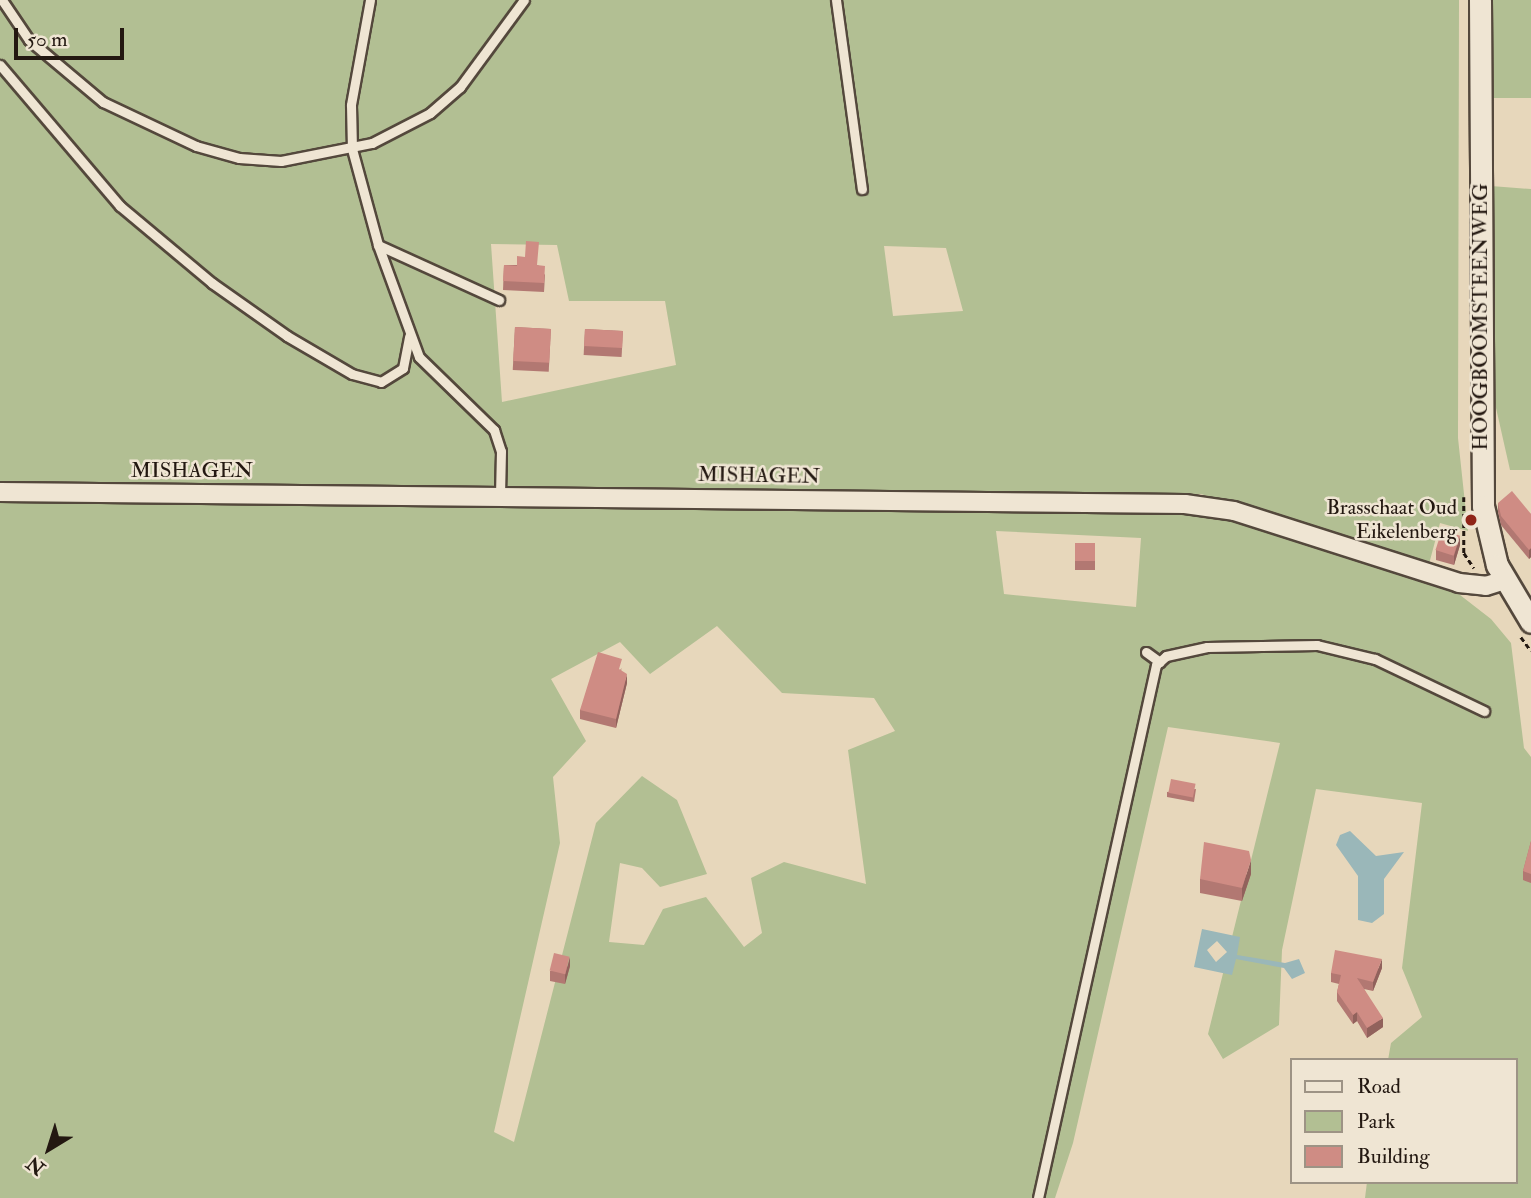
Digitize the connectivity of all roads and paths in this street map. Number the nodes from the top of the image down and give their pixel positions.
1 (2, 0) edge
2 (370, 0) edge
3 (524, 0) edge
4 (836, 0) edge
5 (1480, 0) edge
6 (0, 65) edge
7 (352, 149) junction
8 (862, 188) dead end
9 (378, 244) junction
10 (499, 300) dead end
11 (409, 337) junction
12 (0, 492) edge
13 (500, 496) junction
14 (1504, 580) junction
15 (1531, 622) edge
16 (1146, 652) dead end
17 (1160, 662) junction
18 (1483, 711) dead end
19 (1038, 1198) edge

1 - 7 lane
2 - 7 lane
3 - 7 lane
4 - 8 lane
5 - 14 street, HOOGBOOMSTEENWEG
6 - 11 lane
7 - 9 lane
9 - 10 lane
9 - 11 lane
11 - 13 lane
12 - 13 street, MISHAGEN
13 - 14 street, MISHAGEN
14 - 15 street, HOOGBOOMSTEENWEG
16 - 17 lane
17 - 18 lane
17 - 19 lane

